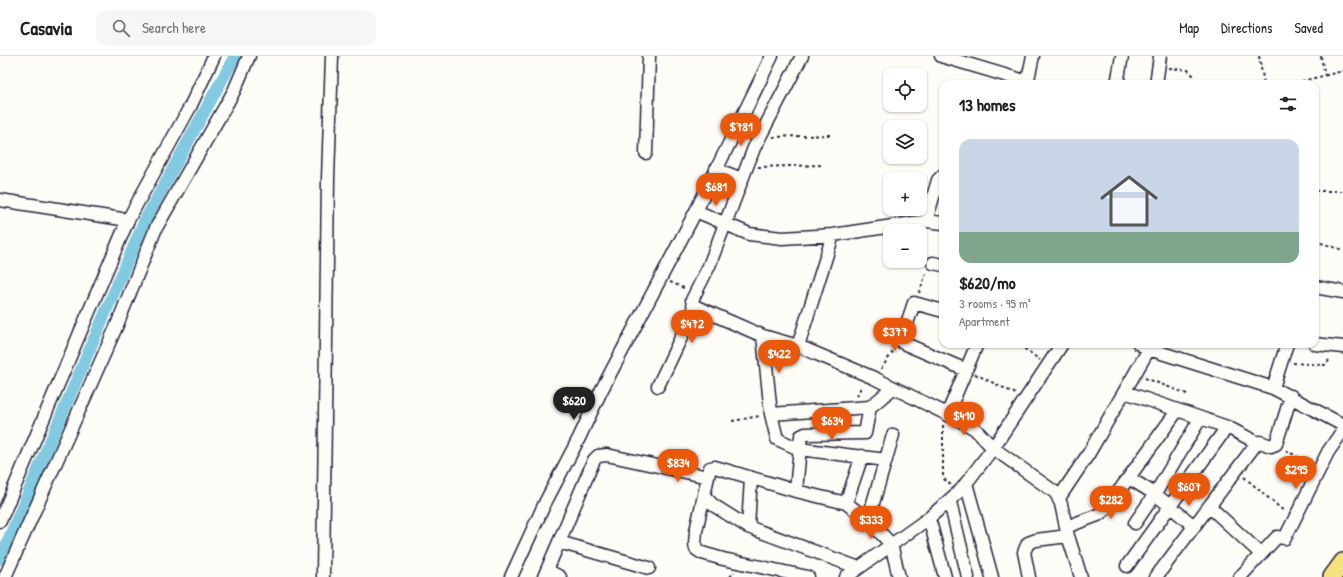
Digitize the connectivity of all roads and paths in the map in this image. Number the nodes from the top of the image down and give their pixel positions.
1 (214, 56) edge
2 (248, 56) edge
3 (332, 56) edge
4 (649, 56) edge
5 (772, 56) edge
6 (802, 56) edge
7 (941, 56) edge
8 (1033, 56) edge
9 (1122, 56) edge
10 (1259, 56) edge
11 (1321, 56) edge
12 (1159, 62) edge
13 (1343, 71) edge
14 (1325, 76) junction
15 (1018, 80) edge
16 (1029, 80) edge
17 (1118, 80) edge
18 (1157, 80) edge
19 (1194, 80) edge
20 (1263, 80) edge
21 (1308, 80) edge
22 (830, 135) dead end
23 (759, 137) junction
24 (646, 153) dead end
25 (822, 165) dead end
26 (716, 169) junction
27 (744, 174) junction
28 (939, 179) edge
29 (1319, 191) edge
30 (1343, 191) edge
31 (0, 200) edge
32 (696, 211) junction
33 (128, 220) junction
34 (926, 221) junction
35 (939, 223) edge
36 (724, 225) junction
37 (833, 235) junction
38 (1319, 242) edge
39 (1343, 250) edge
40 (938, 264) edge
41 (660, 277) junction
42 (1319, 288) edge
43 (1343, 292) edge
44 (694, 294) junction
45 (917, 302) junction
46 (694, 306) junction
47 (939, 310) edge
48 (763, 336) junction
49 (901, 340) junction
50 (1319, 344) edge
51 (798, 346) junction
52 (1331, 346) junction
53 (1343, 347) edge
54 (975, 348) edge
55 (1023, 348) edge
56 (1059, 348) edge
57 (1144, 348) edge
58 (1147, 348) edge
59 (1285, 348) edge
60 (1280, 362) junction
61 (1047, 365) junction
62 (966, 370) junction
63 (1134, 374) junction
64 (870, 377) junction
65 (658, 386) dead end
66 (893, 388) junction
67 (1273, 388) junction
68 (1125, 392) junction
69 (1187, 394) dead end
70 (1291, 396) junction
71 (1024, 398) junction
72 (870, 407) junction
73 (851, 408) junction
74 (1177, 411) junction
75 (771, 414) junction
76 (945, 414) junction
77 (1200, 419) junction
78 (732, 421) dead end
79 (1343, 425) edge
80 (1227, 427) junction
81 (1343, 430) edge
82 (893, 435) dead end
83 (1258, 443) junction
84 (1276, 444) junction
85 (993, 448) junction
86 (800, 449) junction
87 (862, 456) junction
88 (886, 460) junction
89 (1319, 470) junction
90 (1236, 471) junction
91 (708, 477) junction
92 (751, 478) junction
93 (1129, 478) junction
94 (963, 487) junction
95 (796, 492) junction
96 (1155, 494) junction
97 (704, 496) junction
98 (1059, 498) junction
99 (950, 502) junction
100 (846, 503) junction
101 (1169, 506) junction
102 (1209, 506) junction
103 (929, 518) junction
104 (868, 520) junction
105 (1295, 520) junction
106 (0, 521) edge
107 (1135, 523) dead end
108 (1194, 526) junction
109 (748, 527) junction
110 (1067, 532) junction
111 (559, 542) junction
112 (891, 544) junction
113 (1261, 554) junction
114 (1343, 562) edge
115 (1127, 566) dead end
116 (649, 568) dead end
117 (859, 568) junction
118 (545, 573) edge
119 (1160, 576) edge
120 (5, 577) edge
121 (323, 577) edge
122 (511, 577) edge
123 (560, 577) edge
124 (808, 577) edge
125 (846, 577) edge
126 (899, 577) edge
127 (945, 577) edge
128 (968, 577) edge
129 (992, 577) edge
130 (1029, 577) edge
131 (1081, 577) edge
132 (1240, 577) edge
133 (1332, 577) edge

1 - 33 street
2 - 120 street
3 - 121 street
4 - 24 street
5 - 26 street
6 - 23 street
7 - 15 street
8 - 16 street
9 - 17 street
10 - 20 path
11 - 14 path
12 - 18 street
12 - 19 path
13 - 14 path
14 - 21 path
22 - 23 path
23 - 27 street
25 - 27 path
26 - 27 street
26 - 32 street
27 - 36 street
28 - 34 street
29 - 30 path
31 - 33 street
32 - 36 street
32 - 41 street
33 - 106 street
34 - 35 street
34 - 37 street
36 - 37 street
36 - 44 street
37 - 51 street
38 - 39 path
40 - 45 path
41 - 44 path
41 - 122 street
42 - 43 street
44 - 46 street
45 - 47 street
45 - 49 street
46 - 48 street
46 - 65 street
48 - 51 street
48 - 75 street
49 - 62 street
49 - 64 path
50 - 52 street
51 - 64 street
52 - 53 street
52 - 60 path
54 - 62 street
55 - 61 path
56 - 61 street
57 - 63 street
58 - 67 street
59 - 60 street
60 - 67 street
61 - 71 street
62 - 71 path
62 - 76 street
63 - 68 street
63 - 69 path
64 - 66 street
64 - 73 path
66 - 72 street
66 - 76 street
67 - 70 street
68 - 74 street
68 - 98 street
70 - 79 street
70 - 84 street
71 - 85 street
72 - 73 street
72 - 86 street
73 - 75 street
74 - 77 street
74 - 93 street
75 - 78 path
75 - 86 street
76 - 85 street
76 - 94 path
77 - 80 street
77 - 96 street
80 - 83 street
80 - 101 street
81 - 89 street
82 - 88 street
83 - 84 street
83 - 90 street
84 - 89 path
85 - 94 street
85 - 98 street
86 - 87 street
86 - 95 street
87 - 88 street
87 - 100 street
88 - 104 street
89 - 105 street
90 - 102 street
90 - 105 path
91 - 92 street
91 - 97 street
91 - 111 street
92 - 95 street
92 - 109 street
93 - 96 street
93 - 110 street
94 - 99 street
94 - 129 street
95 - 100 street
96 - 101 street
96 - 107 street
97 - 109 street
97 - 124 street
98 - 110 street
99 - 103 street
99 - 128 street
100 - 104 street
101 - 108 street
101 - 115 street
102 - 108 street
102 - 113 street
103 - 112 street
103 - 127 street
104 - 112 street
105 - 113 street
108 - 119 street
109 - 117 street
110 - 130 street
110 - 131 street
111 - 116 street
111 - 118 street
112 - 117 street
112 - 126 street
113 - 132 street
114 - 133 highway
117 - 125 street
118 - 123 street

